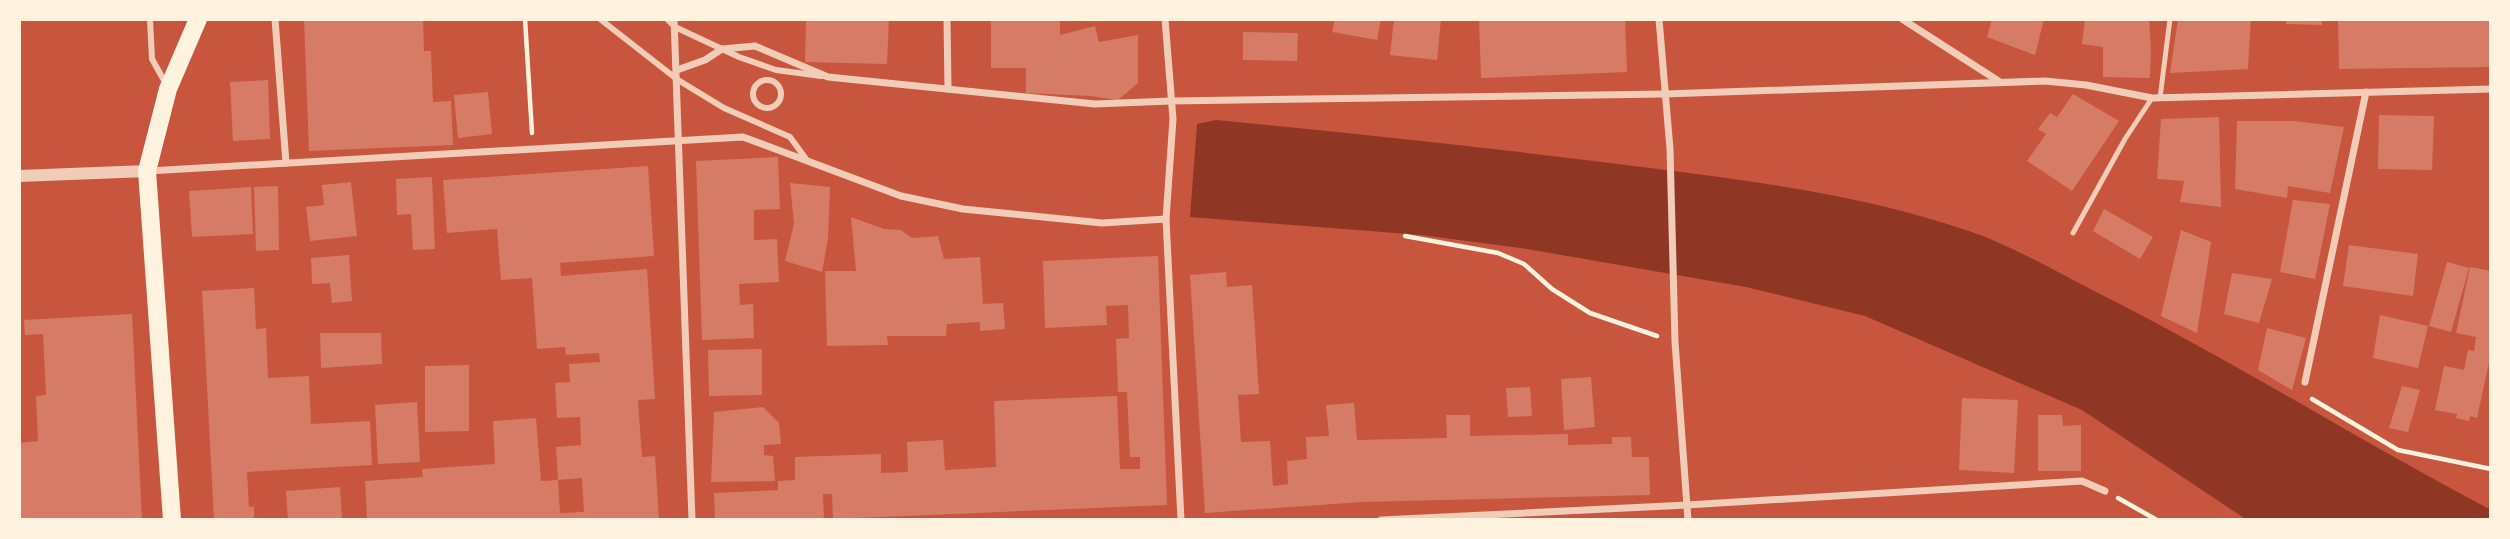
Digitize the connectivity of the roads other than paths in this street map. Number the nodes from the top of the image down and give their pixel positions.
1 (150, 19) edge
2 (198, 19) edge
3 (275, 19) edge
4 (600, 19) edge
5 (667, 19) edge
6 (947, 19) edge
7 (1165, 19) edge
8 (1659, 19) edge
9 (1902, 19) edge
10 (2170, 19) edge
11 (675, 23) edge
12 (722, 49) junction
13 (677, 70) junction
14 (776, 70) junction
15 (828, 76) junction
16 (678, 80) junction
17 (772, 81) junction
18 (2001, 82) junction
19 (168, 89) junction
20 (948, 89) junction
21 (2491, 89) edge
22 (2366, 92) junction
23 (1665, 94) junction
24 (2156, 98) junction
25 (1171, 101) junction
26 (760, 106) junction
27 (751, 119) junction
28 (678, 143) junction
29 (806, 159) junction
30 (286, 163) junction
31 (147, 171) junction
32 (19, 176) edge
33 (1166, 219) junction
34 (2073, 233) dead end
35 (2305, 382) road end
36 (2105, 491) road end
37 (1687, 505) junction
38 (172, 520) edge
39 (692, 520) edge
40 (1181, 520) edge
41 (1381, 520) edge
42 (1688, 520) edge

1 - 19 street
2 - 19 main road
3 - 30 street
4 - 16 street
5 - 11 street
6 - 20 street
7 - 25 street
8 - 23 street
9 - 18 street
10 - 24 lane
11 - 12 street
11 - 13 street
12 - 13 street
12 - 14 street
12 - 15 street
13 - 16 street
14 - 15 street
14 - 17 street
15 - 20 street
16 - 27 street
16 - 28 street
17 - 26 street
17 - 26 street
18 - 23 street
18 - 24 street
19 - 31 main road
20 - 25 street
21 - 22 street
22 - 24 street
22 - 35 street
23 - 25 street
23 - 37 street
24 - 34 lane
25 - 33 street
26 - 27 street
27 - 29 street
28 - 29 street
28 - 30 street
28 - 39 street
29 - 33 street
30 - 31 street
31 - 32 street
31 - 38 main road
33 - 40 street
36 - 37 street
37 - 41 street
37 - 42 street

